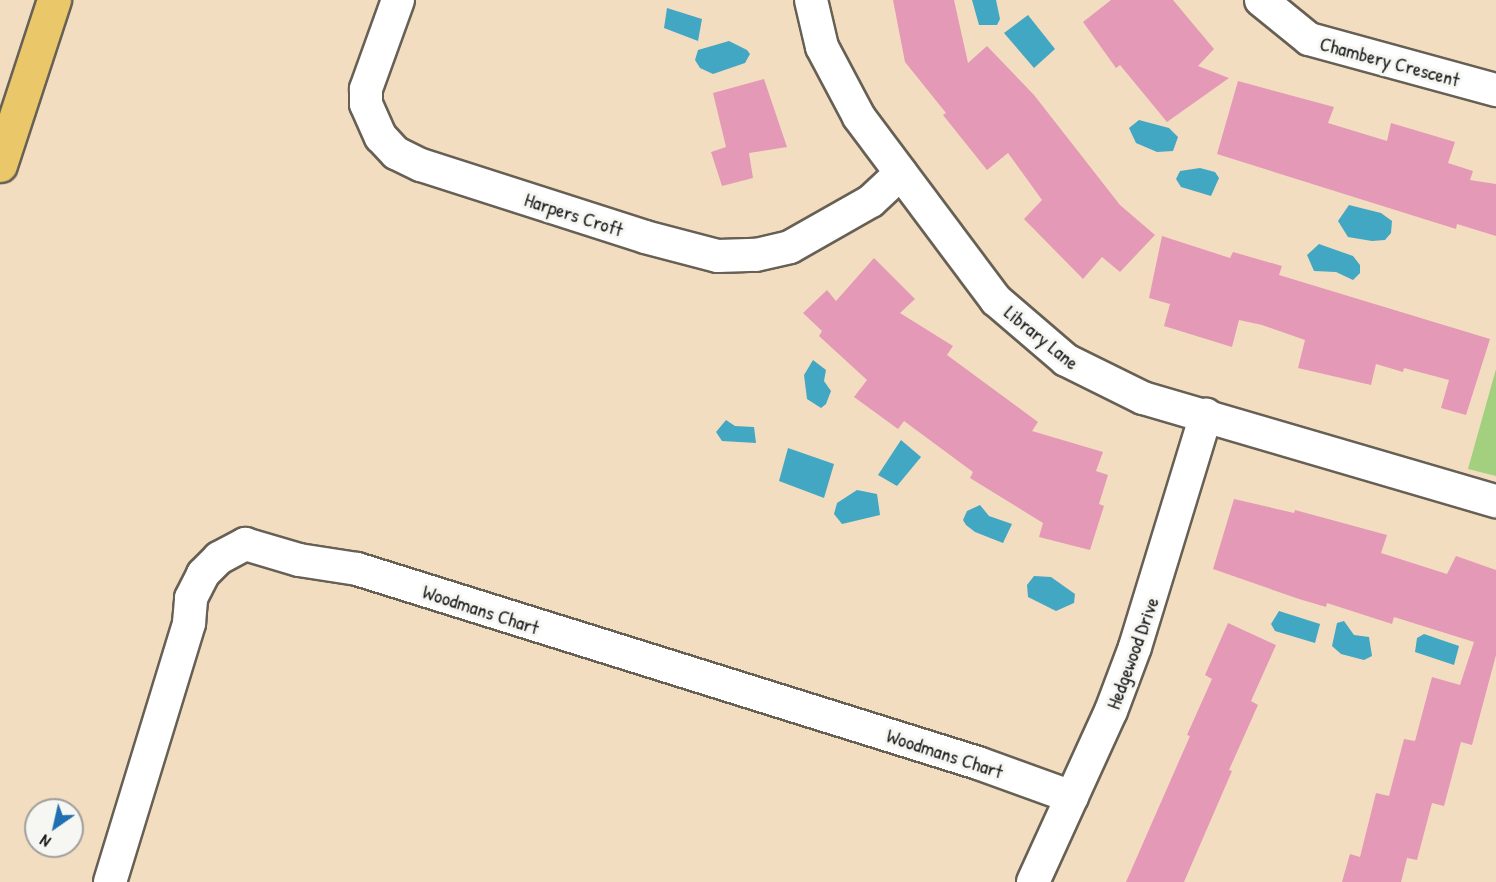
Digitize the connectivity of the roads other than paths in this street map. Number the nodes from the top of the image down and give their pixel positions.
1 (54, 0) edge
2 (398, 0) edge
3 (811, 0) edge
4 (1261, 0) edge
5 (1496, 90) edge
6 (0, 165) edge
7 (901, 173) junction
8 (1206, 415) junction
9 (1496, 501) edge
10 (1072, 797) junction
11 (110, 882) edge
12 (1034, 882) edge

1 - 6 main road
2 - 7 street, Harpers Croft
3 - 7 street, Library Lane
4 - 5 street, Chambery Crescent
7 - 8 street, Library Lane
8 - 9 street, Library Lane
8 - 10 street, Hedgewood Drive
10 - 11 street, Woodmans Chart
10 - 12 street, Hedgewood Drive

